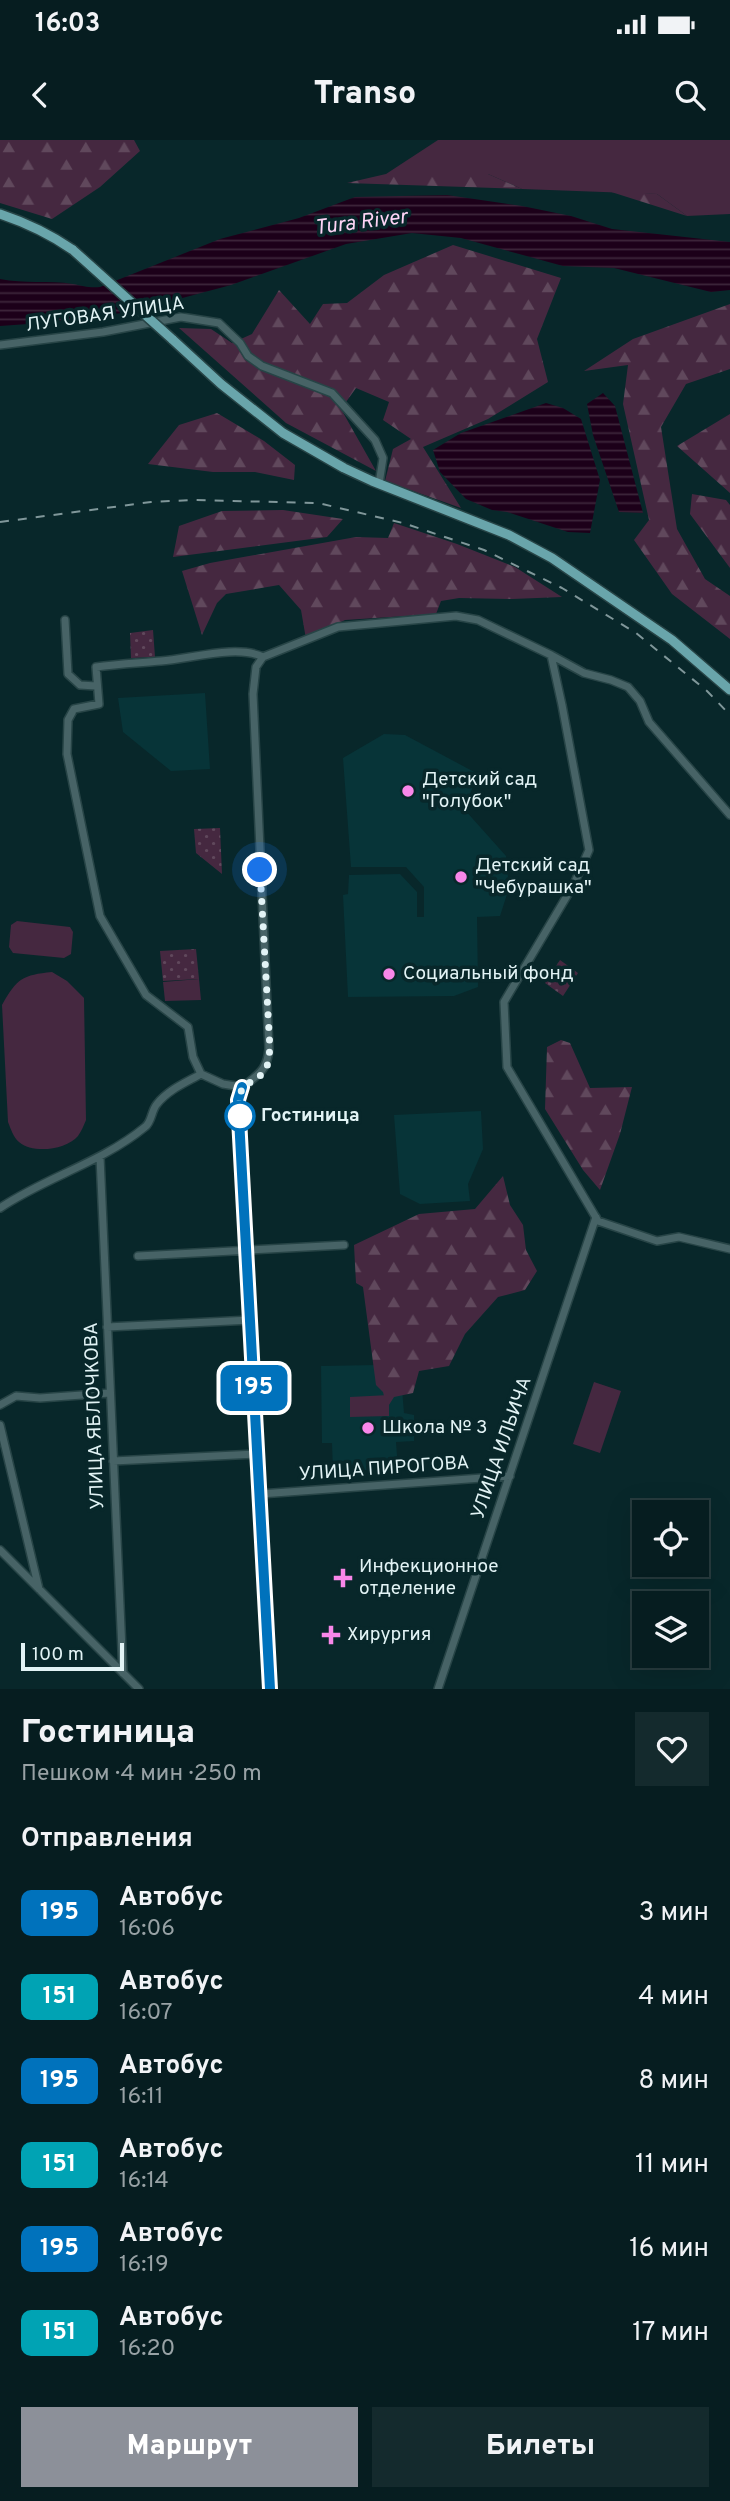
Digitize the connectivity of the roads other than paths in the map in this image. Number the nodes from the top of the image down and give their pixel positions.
1 (0, 214) edge
2 (0, 345) edge
3 (379, 484) junction
4 (65, 620) dead end
5 (551, 655) junction
6 (263, 657) junction
7 (96, 686) junction
8 (730, 690) edge
9 (730, 815) edge
10 (201, 1074) junction
11 (242, 1087) junction
12 (100, 1157) junction
13 (0, 1208) edge
14 (596, 1217) junction
15 (344, 1245) dead end
16 (247, 1249) junction
17 (730, 1249) edge
18 (138, 1256) dead end
19 (251, 1320) junction
20 (107, 1327) junction
21 (110, 1393) junction
22 (0, 1405) edge
23 (0, 1425) edge
24 (258, 1454) junction
25 (113, 1461) junction
26 (510, 1476) junction
27 (260, 1494) junction
28 (0, 1550) edge
29 (39, 1590) junction
30 (123, 1673) junction
31 (139, 1689) edge
32 (270, 1689) edge
33 (438, 1689) edge

1 - 3 main road, bridge
2 - 3 street, ЛУГОВАЯ УЛИЦА
3 - 8 main road
4 - 7 street
5 - 6 street
5 - 9 street
5 - 14 street
6 - 7 street
6 - 11 street
7 - 10 street
10 - 11 street
10 - 12 street
11 - 16 street
12 - 13 street
12 - 20 street, УЛИЦА ЯБЛОЧКОВА
14 - 17 street
14 - 26 street, УЛИЦА ИЛЬИЧА
15 - 16 street
16 - 18 street
16 - 19 street
19 - 20 street
19 - 24 street
20 - 21 street, УЛИЦА ЯБЛОЧКОВА
21 - 22 street
21 - 25 street, УЛИЦА ЯБЛОЧКОВА
23 - 29 street
24 - 25 street
24 - 27 street
25 - 30 street, УЛИЦА ЯБЛОЧКОВА
26 - 27 street, УЛИЦА ПИРОГОВА
26 - 33 street, УЛИЦА ИЛЬИЧА
27 - 32 street
28 - 29 street
29 - 30 street
30 - 31 street

